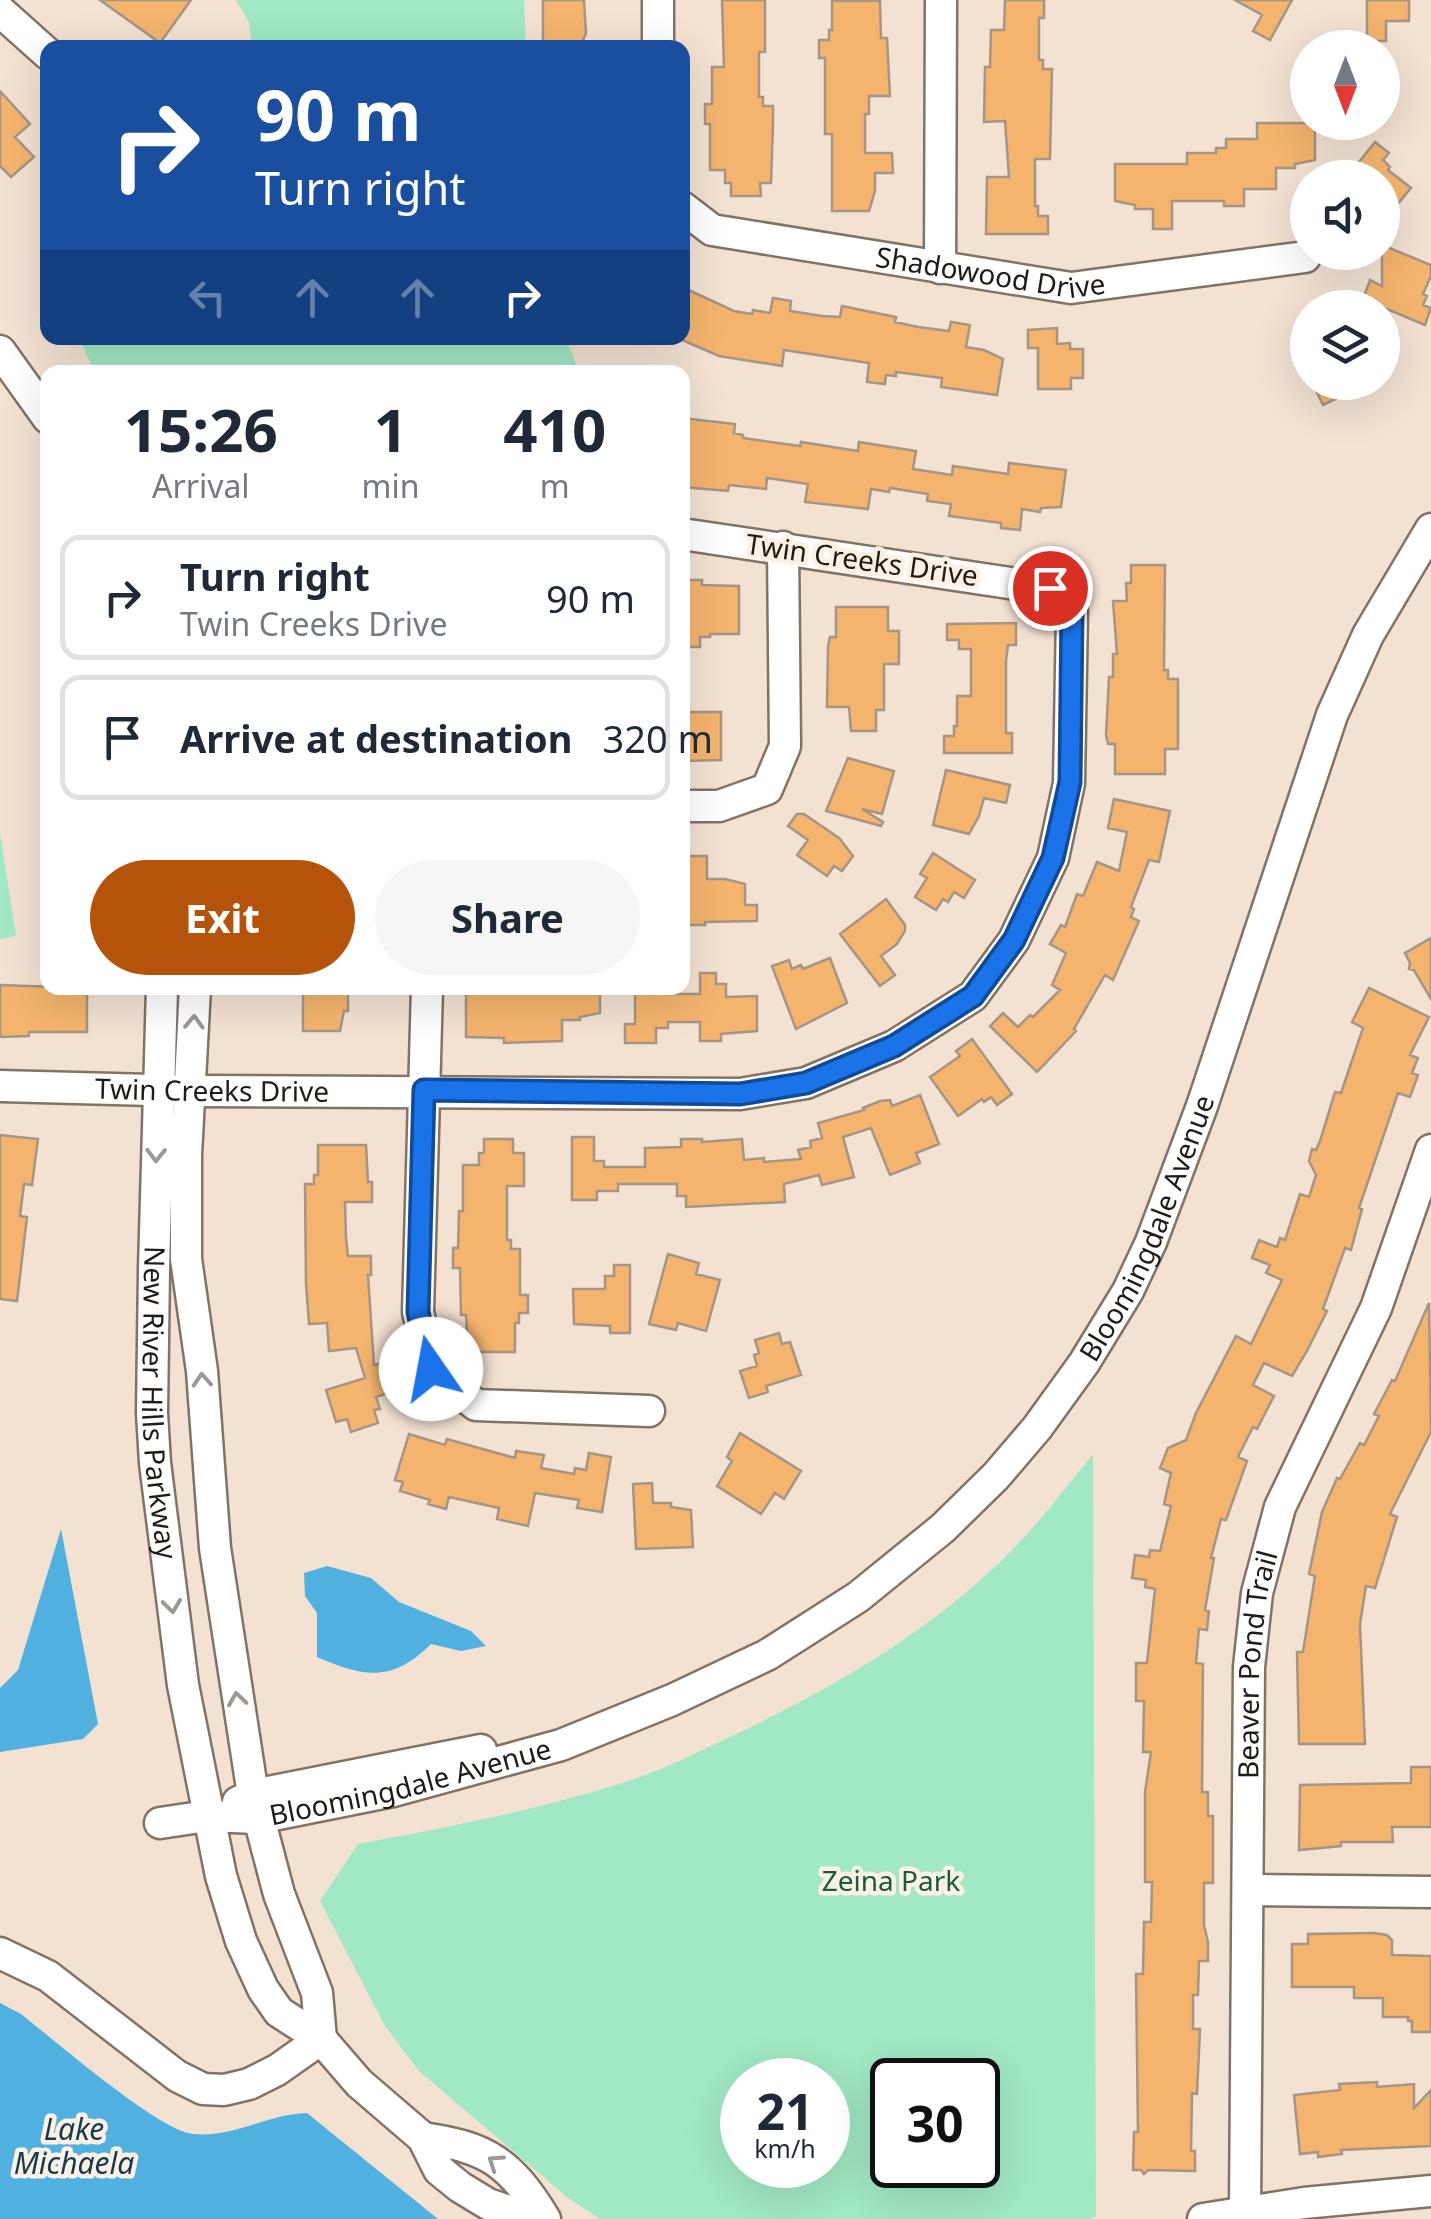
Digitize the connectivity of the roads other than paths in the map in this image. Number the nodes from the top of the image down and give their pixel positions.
1 (658, 0) edge
2 (941, 0) edge
3 (0, 11) edge
4 (658, 40) edge
5 (40, 47) edge
6 (690, 213) edge
7 (1290, 258) edge
8 (940, 268) junction
9 (0, 351) edge
10 (40, 407) edge
11 (1431, 529) edge
12 (690, 535) edge
13 (782, 548) junction
14 (690, 806) edge
15 (162, 995) edge
16 (195, 995) edge
17 (428, 995) edge
18 (0, 1086) edge
19 (158, 1090) junction
20 (424, 1090) junction
21 (190, 1091) junction
22 (1431, 1150) edge
23 (649, 1411) dead end
24 (205, 1439) junction
25 (154, 1442) junction
26 (213, 1530) junction
27 (163, 1537) junction
28 (255, 1807) junction
29 (208, 1816) junction
30 (160, 1822) dead end
31 (1248, 1890) junction
32 (1431, 1892) edge
33 (288, 1920) junction
34 (241, 1942) junction
35 (0, 1954) edge
36 (321, 2039) junction
37 (422, 2138) junction
38 (1431, 2190) edge
39 (1246, 2212) junction
40 (533, 2219) edge
41 (545, 2219) edge
42 (1203, 2219) edge

1 - 4 street
2 - 8 street
3 - 5 street
6 - 8 street, Shadowood Drive
7 - 8 street, Shadowood Drive
9 - 10 street
11 - 28 street, Bloomingdale Avenue
12 - 13 street, Twin Creeks Drive
13 - 14 street
13 - 20 street, Twin Creeks Drive
15 - 19 street, New River Hills Parkway
21 -> 16 street, New River Hills Parkway
17 - 20 street
18 - 19 street, Twin Creeks Drive
19 - 21 street, Twin Creeks Drive
19 -> 25 street, New River Hills Parkway
20 - 21 street, Twin Creeks Drive
20 - 23 street
24 -> 21 street, New River Hills Parkway
22 - 31 street, Beaver Pond Trail
24 - 25 street
24 - 26 street, New River Hills Parkway
25 - 27 street, New River Hills Parkway
26 - 27 street
28 -> 26 street, New River Hills Parkway
27 -> 29 street, New River Hills Parkway
28 - 29 street, Bloomingdale Avenue
28 - 33 street, New River Hills Parkway
29 - 30 street, Bloomingdale Avenue
29 - 34 street, New River Hills Parkway
31 - 32 street
31 - 39 street, Beaver Pond Trail
33 - 34 street
33 - 36 street, New River Hills Parkway
34 - 36 street, New River Hills Parkway
35 - 36 street
36 - 37 street, New River Hills Parkway
37 - 40 street
41 -> 37 street
38 - 39 street
39 - 42 street

